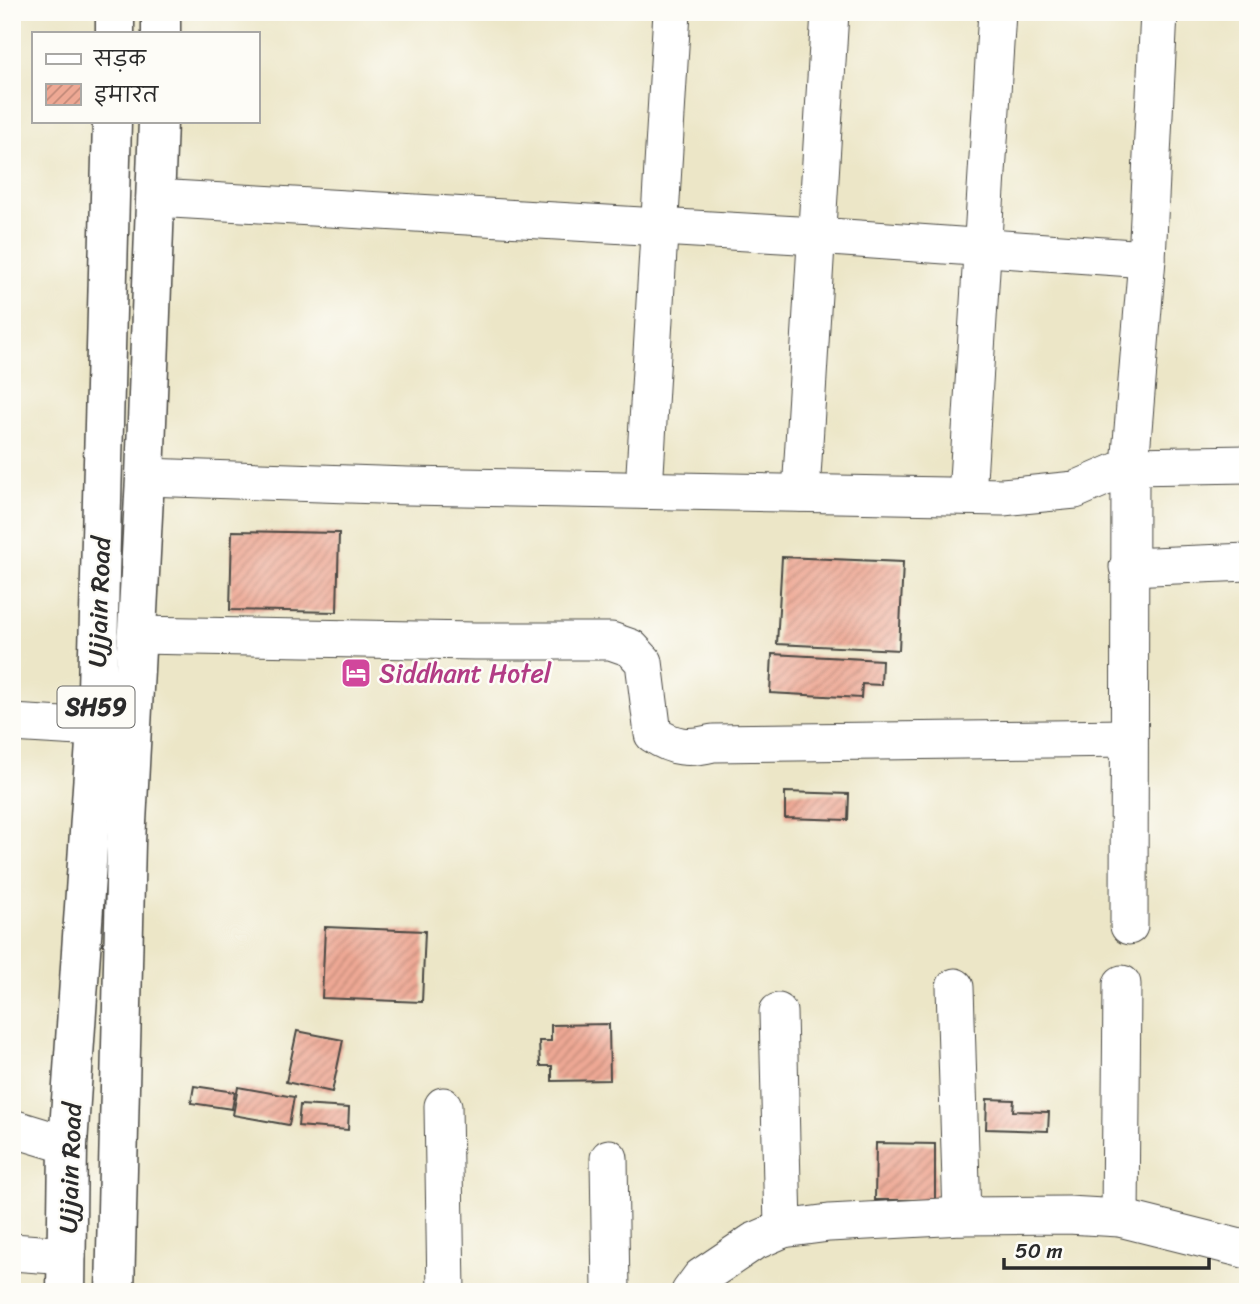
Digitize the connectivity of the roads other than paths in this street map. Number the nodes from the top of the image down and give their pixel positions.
1 (116, 12) edge
2 (162, 12) edge
3 (671, 12) edge
4 (830, 12) edge
5 (997, 12) edge
6 (1159, 12) edge
7 (115, 32) edge
8 (161, 32) edge
9 (113, 122) edge
10 (158, 122) edge
11 (155, 198) junction
12 (659, 227) junction
13 (817, 236) junction
14 (982, 247) junction
15 (1147, 259) junction
16 (1248, 464) edge
17 (1130, 466) junction
18 (145, 477) junction
19 (644, 490) junction
20 (801, 493) junction
21 (967, 496) junction
22 (1248, 562) edge
23 (1128, 568) junction
24 (136, 635) junction
25 (12, 723) edge
26 (96, 727) junction
27 (1128, 738) junction
28 (1129, 926) dead end
29 (1122, 984) dead end
30 (955, 987) dead end
31 (778, 1012) dead end
32 (443, 1107) dead end
33 (12, 1128) edge
34 (68, 1145) junction
35 (608, 1158) dead end
36 (962, 1216) junction
37 (1121, 1218) junction
38 (783, 1230) junction
39 (1248, 1251) edge
40 (12, 1252) edge
41 (67, 1274) edge
42 (115, 1292) edge
43 (446, 1292) edge
44 (611, 1292) edge
45 (690, 1292) edge

1 - 7 main road
2 - 8 main road
3 - 12 street
4 - 13 street
5 - 14 street
6 - 15 street
9 - 26 main road, Ujjain Road / SH59
10 - 11 main road, Ujjain Road / SH59
11 - 12 street
11 - 18 main road, Ujjain Road / SH59
12 - 13 street
12 - 19 street
13 - 14 street
13 - 20 street
14 - 15 street
14 - 21 street
15 - 17 street
16 - 17 street
17 - 21 street
17 - 23 street
18 - 19 street
18 - 24 main road, Ujjain Road / SH59
19 - 20 street
20 - 21 street
22 - 23 street
23 - 27 street
24 - 27 street
24 - 42 main road, Ujjain Road / SH59
25 - 26 street
26 - 34 main road, Ujjain Road / SH59
27 - 28 street
29 - 37 street
30 - 36 street
31 - 38 street
32 - 43 street
33 - 34 street
34 - 41 main road, Ujjain Road / SH59
35 - 44 street
36 - 37 street
36 - 38 street
37 - 39 street
38 - 45 street
40 - 41 street

